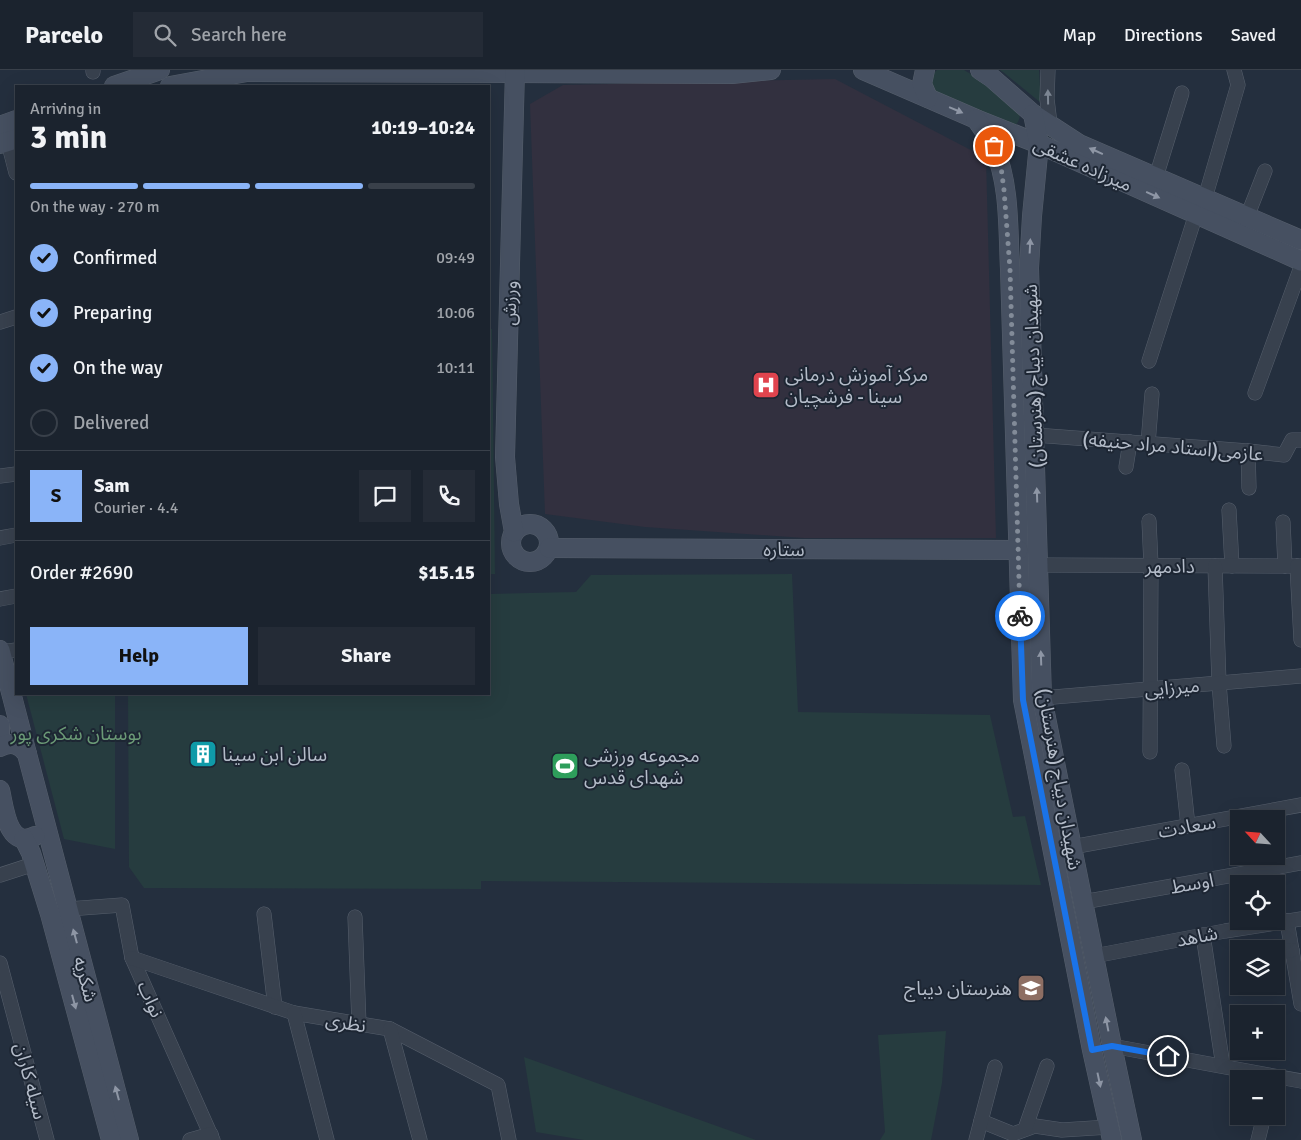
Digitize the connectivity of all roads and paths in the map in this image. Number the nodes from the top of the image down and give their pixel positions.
1 (160, 70) edge
2 (771, 70) edge
3 (863, 70) edge
4 (925, 70) edge
5 (980, 70) edge
6 (1048, 70) edge
7 (1234, 70) edge
8 (515, 72) edge
9 (732, 72) edge
10 (216, 82) edge
11 (117, 85) edge
12 (182, 85) edge
13 (1182, 93) dead end
14 (928, 98) junction
15 (1033, 114) junction
16 (976, 119) junction
17 (15, 122) edge
18 (1050, 124) junction
19 (6, 138) edge
20 (1039, 144) junction
21 (15, 170) edge
22 (1265, 171) dead end
23 (1156, 177) junction
24 (1200, 206) junction
25 (1247, 217) junction
26 (1301, 240) edge
27 (1301, 261) edge
28 (1301, 267) edge
29 (1029, 268) junction
30 (1010, 269) junction
31 (15, 317) edge
32 (0, 322) edge
33 (1149, 361) dead end
34 (1256, 392) dead end
35 (1152, 394) dead end
36 (1035, 435) junction
37 (1301, 440) edge
38 (1130, 442) junction
39 (1148, 444) junction
40 (1248, 451) junction
41 (1126, 467) dead end
42 (15, 474) edge
43 (0, 476) edge
44 (1249, 488) dead end
45 (1229, 510) dead end
46 (1149, 521) dead end
47 (1283, 522) dead end
48 (514, 532) junction
49 (15, 535) edge
50 (0, 538) edge
51 (549, 548) junction
52 (1018, 550) junction
53 (1039, 565) junction
54 (1151, 565) junction
55 (1215, 566) junction
56 (1232, 566) junction
57 (1294, 566) edge
58 (15, 596) edge
59 (0, 599) edge
60 (1301, 640) edge
61 (15, 650) edge
62 (0, 651) edge
63 (1301, 676) edge
64 (1219, 683) junction
65 (1150, 689) junction
66 (1042, 698) junction
67 (0, 725) edge
68 (0, 735) edge
69 (1224, 746) dead end
70 (0, 747) edge
71 (1150, 752) dead end
72 (27, 754) junction
73 (1182, 770) dead end
74 (0, 790) edge
75 (1301, 805) edge
76 (44, 818) junction
77 (1188, 826) junction
78 (13, 834) edge
79 (1072, 847) junction
80 (1301, 863) edge
81 (34, 864) junction
82 (0, 875) edge
83 (1083, 902) junction
84 (68, 909) junction
85 (264, 914) dead end
86 (355, 917) dead end
87 (1301, 919) edge
88 (1287, 921) joint
89 (1230, 929) edge
90 (1202, 935) junction
91 (1292, 950) junction
92 (1285, 951) edge
93 (1094, 956) junction
94 (132, 958) junction
95 (0, 963) edge
96 (1301, 1004) edge
97 (275, 1007) junction
98 (294, 1013) junction
99 (359, 1024) junction
100 (390, 1029) junction
101 (1112, 1046) junction
102 (1092, 1050) junction
103 (1047, 1066) dead end
104 (1224, 1066) junction
105 (995, 1067) dead end
106 (1242, 1070) edge
107 (1285, 1079) edge
108 (1301, 1081) edge
109 (981, 1121) junction
110 (1262, 1125) edge
111 (1025, 1129) junction
112 (1111, 1134) edge
113 (1062, 1135) edge
114 (212, 1137) edge
115 (47, 1140) edge
116 (110, 1140) edge
117 (129, 1140) edge
118 (190, 1140) edge
119 (327, 1140) edge
120 (420, 1140) edge
121 (509, 1140) edge
122 (976, 1140) edge
123 (1132, 1140) edge
124 (1258, 1140) edge

1 - 11 main road
2 - 9 main road
3 - 14 main road, میرزاده عشقی
4 - 14 main road
5 - 15 main road, میرزاده عشقی
18 -> 6 street
7 - 24 street
8 - 9 main road
8 - 10 main road
8 - 48 main road, ورزش
10 - 12 main road
13 - 23 street
14 -> 16 main road, میرزاده عشقی
15 - 18 main road, میرزاده عشقی
15 - 20 main road, شهیدان دیباج (هنرستان)
16 - 20 main road, میرزاده عشقی
16 - 30 main road, شهیدان دیباج (هنرستان)
17 - 19 main road
23 -> 18 main road, میرزاده عشقی
19 - 21 street
20 -> 24 main road, میرزاده عشقی
29 -> 20 main road, شهیدان دیباج (هنرستان)
22 - 25 street
23 - 24 main road, میرزاده عشقی
24 - 25 main road, میرزاده عشقی
24 - 27 main road, میرزاده عشقی
24 - 33 street
25 - 26 main road, میرزاده عشقی
28 - 34 street
29 - 30 main road
29 - 36 main road, شهیدان دیباج (هنرستان)
30 - 52 main road, شهیدان دیباج (هنرستان)
31 - 32 street
35 - 39 street
36 - 38 street, عازمی(استاد مراد حنیفه)
53 -> 36 main road, شهیدان دیباج (هنرستان)
37 - 40 street, عازمی(استاد مراد حنیفه)
38 - 39 street, عازمی(استاد مراد حنیفه)
38 - 41 street
39 - 40 street, عازمی(استاد مراد حنیفه)
40 - 44 street
42 - 43 street
45 - 56 street
46 - 54 street
47 - 57 street
48 - 51 main road
48 - 51 main road
49 - 50 street
51 - 52 main road, ستاره
52 - 102 main road, شهیدان دیباج (هنرستان)
53 - 54 street, دادمهر
66 -> 53 main road, شهیدان دیباج (هنرستان)
54 - 55 street, دادمهر
54 - 65 street
55 - 56 street, دادمهر
55 - 64 street
56 - 57 street, دادمهر
57 - 60 street
58 - 59 street
61 - 62 street
62 - 72 main road
63 - 64 street, میرزایی
64 - 65 street, میرزایی
64 - 69 street
65 - 66 street, میرزایی
65 - 71 street
66 - 79 main road, شهیدان دیباج (هنرستان)
67 - 68 main road
70 - 72 main road
72 - 76 main road, شکریه
73 - 77 street
74 - 78 main road, شکریه
75 - 77 street, سعادت
76 - 78 main road
76 - 84 main road, شکریه
77 - 79 street, سعادت
78 - 81 main road, شکریه
79 - 83 main road, شهیدان دیباج (هنرستان)
80 - 83 street, اوسط
81 - 82 street
81 -> 116 main road, شکریه
83 - 93 main road, شهیدان دیباج (هنرستان)
84 - 94 street, نواب
117 -> 84 main road, شکریه
85 - 97 street
86 - 99 street
87 - 88 street, شاهد
88 - 91 street
89 - 90 street, شاهد
90 - 93 street, شاهد
90 - 104 street
91 - 92 street
91 - 96 street
101 -> 93 main road, شهیدان دیباج (هنرستان)
94 - 97 street, نظری
94 - 114 street, نواب
95 - 115 street, سیله کاران
97 - 98 street, نظری
98 - 99 street, نظری
98 - 119 street
99 - 100 street, نظری
100 - 120 street
100 - 121 street, نظری
101 - 102 main road
101 - 104 street
101 - 123 main road, شهیدان دیباج (هنرستان)
102 -> 112 main road, شهیدان دیباج (هنرستان)
103 - 111 street
104 - 106 street
105 - 109 street
107 - 108 street
109 - 111 street
109 - 122 street
110 - 124 street
111 - 113 street
112 - 113 street
114 - 118 street

